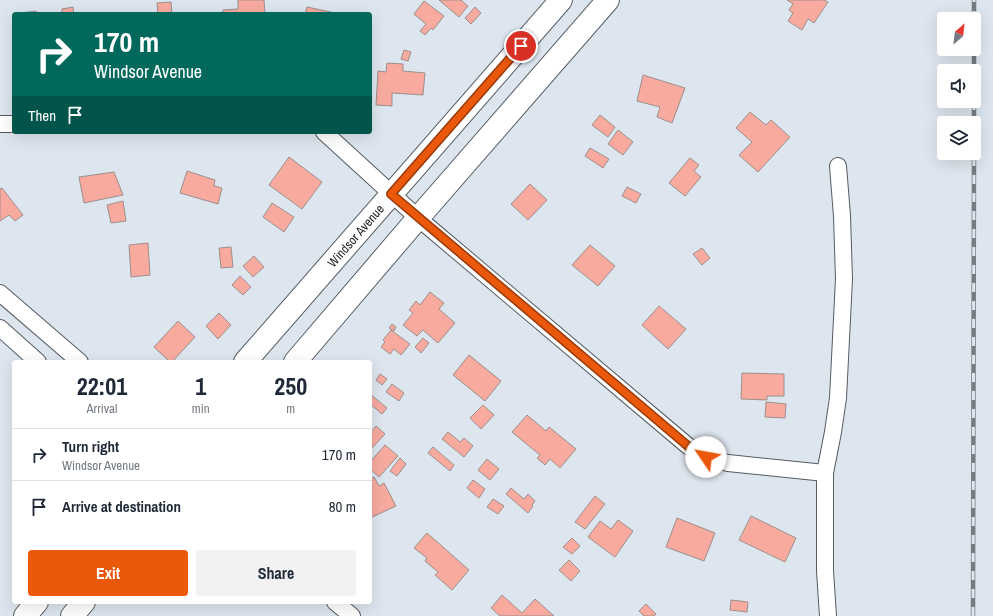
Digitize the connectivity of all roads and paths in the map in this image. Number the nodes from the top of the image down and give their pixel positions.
1 (561, 0) edge
2 (608, 0) edge
3 (0, 124) edge
4 (12, 124) edge
5 (326, 134) edge
6 (838, 166) dead end
7 (391, 194) junction
8 (418, 218) junction
9 (0, 293) edge
10 (0, 328) edge
11 (36, 360) edge
12 (78, 360) edge
13 (246, 360) edge
14 (297, 360) edge
15 (825, 473) junction
16 (35, 604) edge
17 (82, 604) edge
18 (337, 604) edge
19 (25, 616) edge
20 (72, 616) edge
21 (352, 616) edge
22 (828, 616) edge

1 - 7 main road, Windsor Avenue
2 - 8 main road
3 - 4 street
5 - 7 street
6 - 15 street
7 - 8 street
7 - 13 main road, Windsor Avenue
8 - 14 main road
8 - 15 street
9 - 12 street
10 - 11 street
15 - 22 street
16 - 19 main road
17 - 20 main road
18 - 21 street

